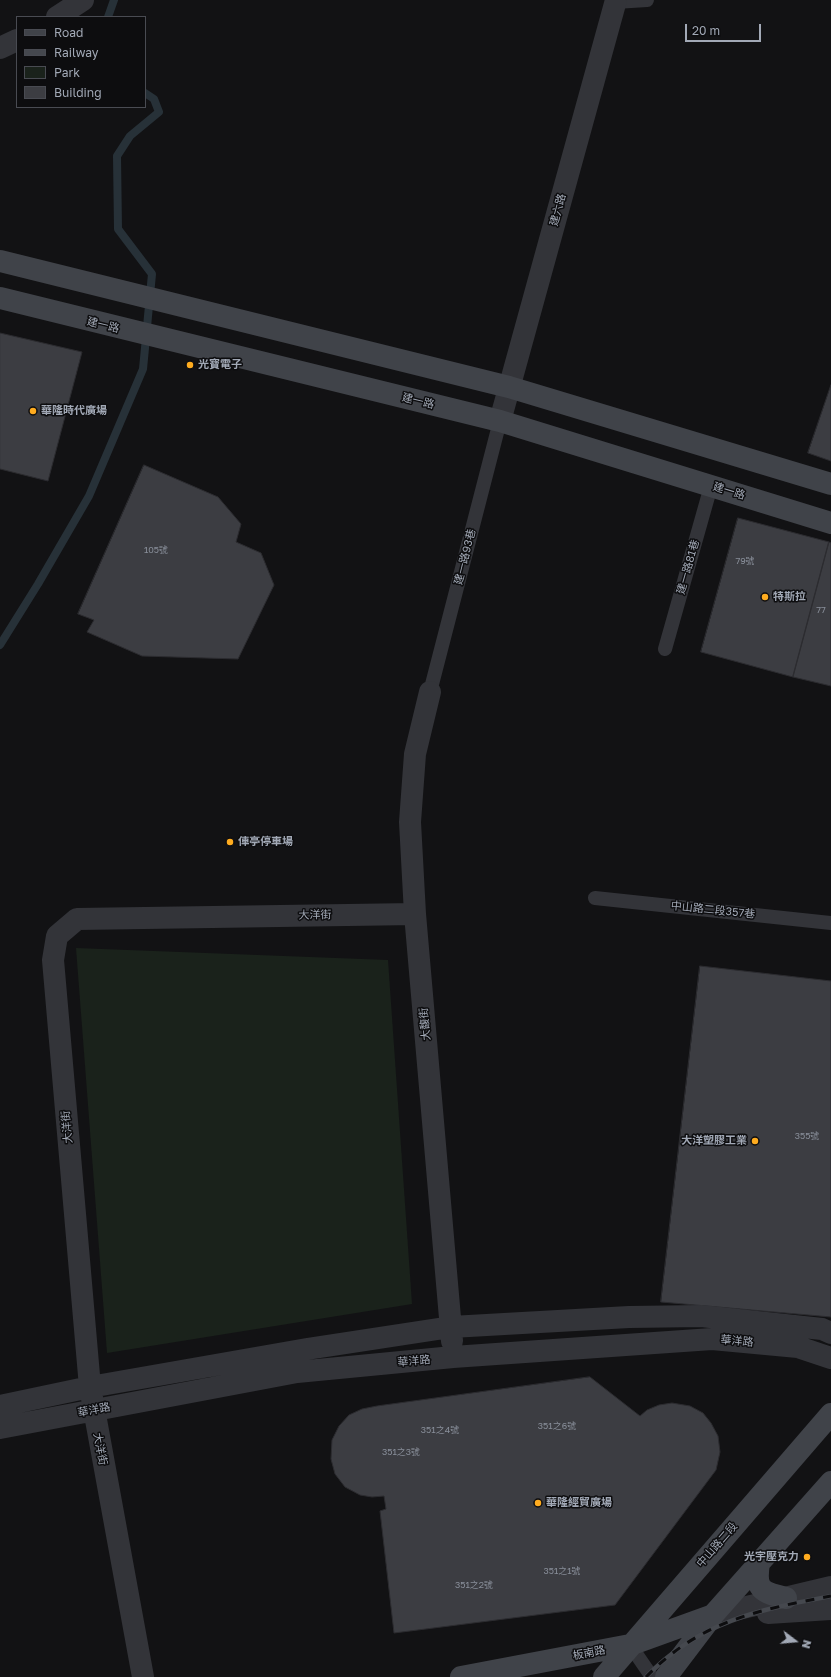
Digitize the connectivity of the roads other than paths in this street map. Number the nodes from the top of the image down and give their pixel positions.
1 (84, 0) edge
2 (647, 0) edge
3 (615, 1) edge
4 (59, 16) edge
5 (16, 40) edge
6 (0, 48) edge
7 (0, 261) edge
8 (0, 298) edge
9 (510, 387) junction
10 (500, 421) junction
11 (831, 484) edge
12 (711, 486) junction
13 (831, 523) edge
14 (665, 649) dead end
15 (430, 692) joint
16 (595, 898) dead end
17 (415, 914) junction
18 (831, 923) edge
19 (451, 1327) junction
20 (831, 1333) edge
21 (453, 1357) junction
22 (831, 1358) edge
23 (90, 1387) junction
24 (0, 1406) edge
25 (93, 1411) junction
26 (831, 1414) edge
27 (0, 1428) edge
28 (831, 1482) edge
29 (759, 1563) junction
30 (831, 1587) edge
31 (786, 1598) junction
32 (831, 1609) edge
33 (713, 1615) junction
34 (630, 1645) junction
35 (143, 1677) edge
36 (461, 1677) edge
37 (604, 1677) edge
38 (652, 1677) edge
39 (666, 1677) edge

1 - 4 street
2 - 3 lane
3 - 9 street, 建六路
5 - 6 street
7 - 9 street
8 - 10 street, 建一路
9 - 10 street, 建六路
9 - 11 street
10 - 12 street, 建一路
10 - 15 lane, 建一路93巷
12 - 13 street, 建一路
12 - 14 lane, 建一路81巷
15 - 17 street, 大馥街
16 - 18 lane, 中山路二段357巷
17 - 19 street, 大馥街
17 - 23 street, 大洋街
19 - 20 street, 華洋路
19 - 21 street, 大馥街
19 - 23 street, 華洋路
21 - 22 street, 華洋路
21 - 25 street, 華洋路
23 - 24 street, 華洋路
23 - 25 street, 大洋街
25 - 27 street, 華洋路
25 - 35 street, 大洋街
26 - 34 street, 中山路二段
28 - 29 street
29 - 31 street
29 - 33 street
30 - 31 street, 板南路
31 - 33 street, 板南路
32 - 33 street, 板南路
33 - 34 street, 板南路
33 - 39 street
34 - 36 street, 板南路
34 - 37 street, 中山路二段
34 - 38 lane

